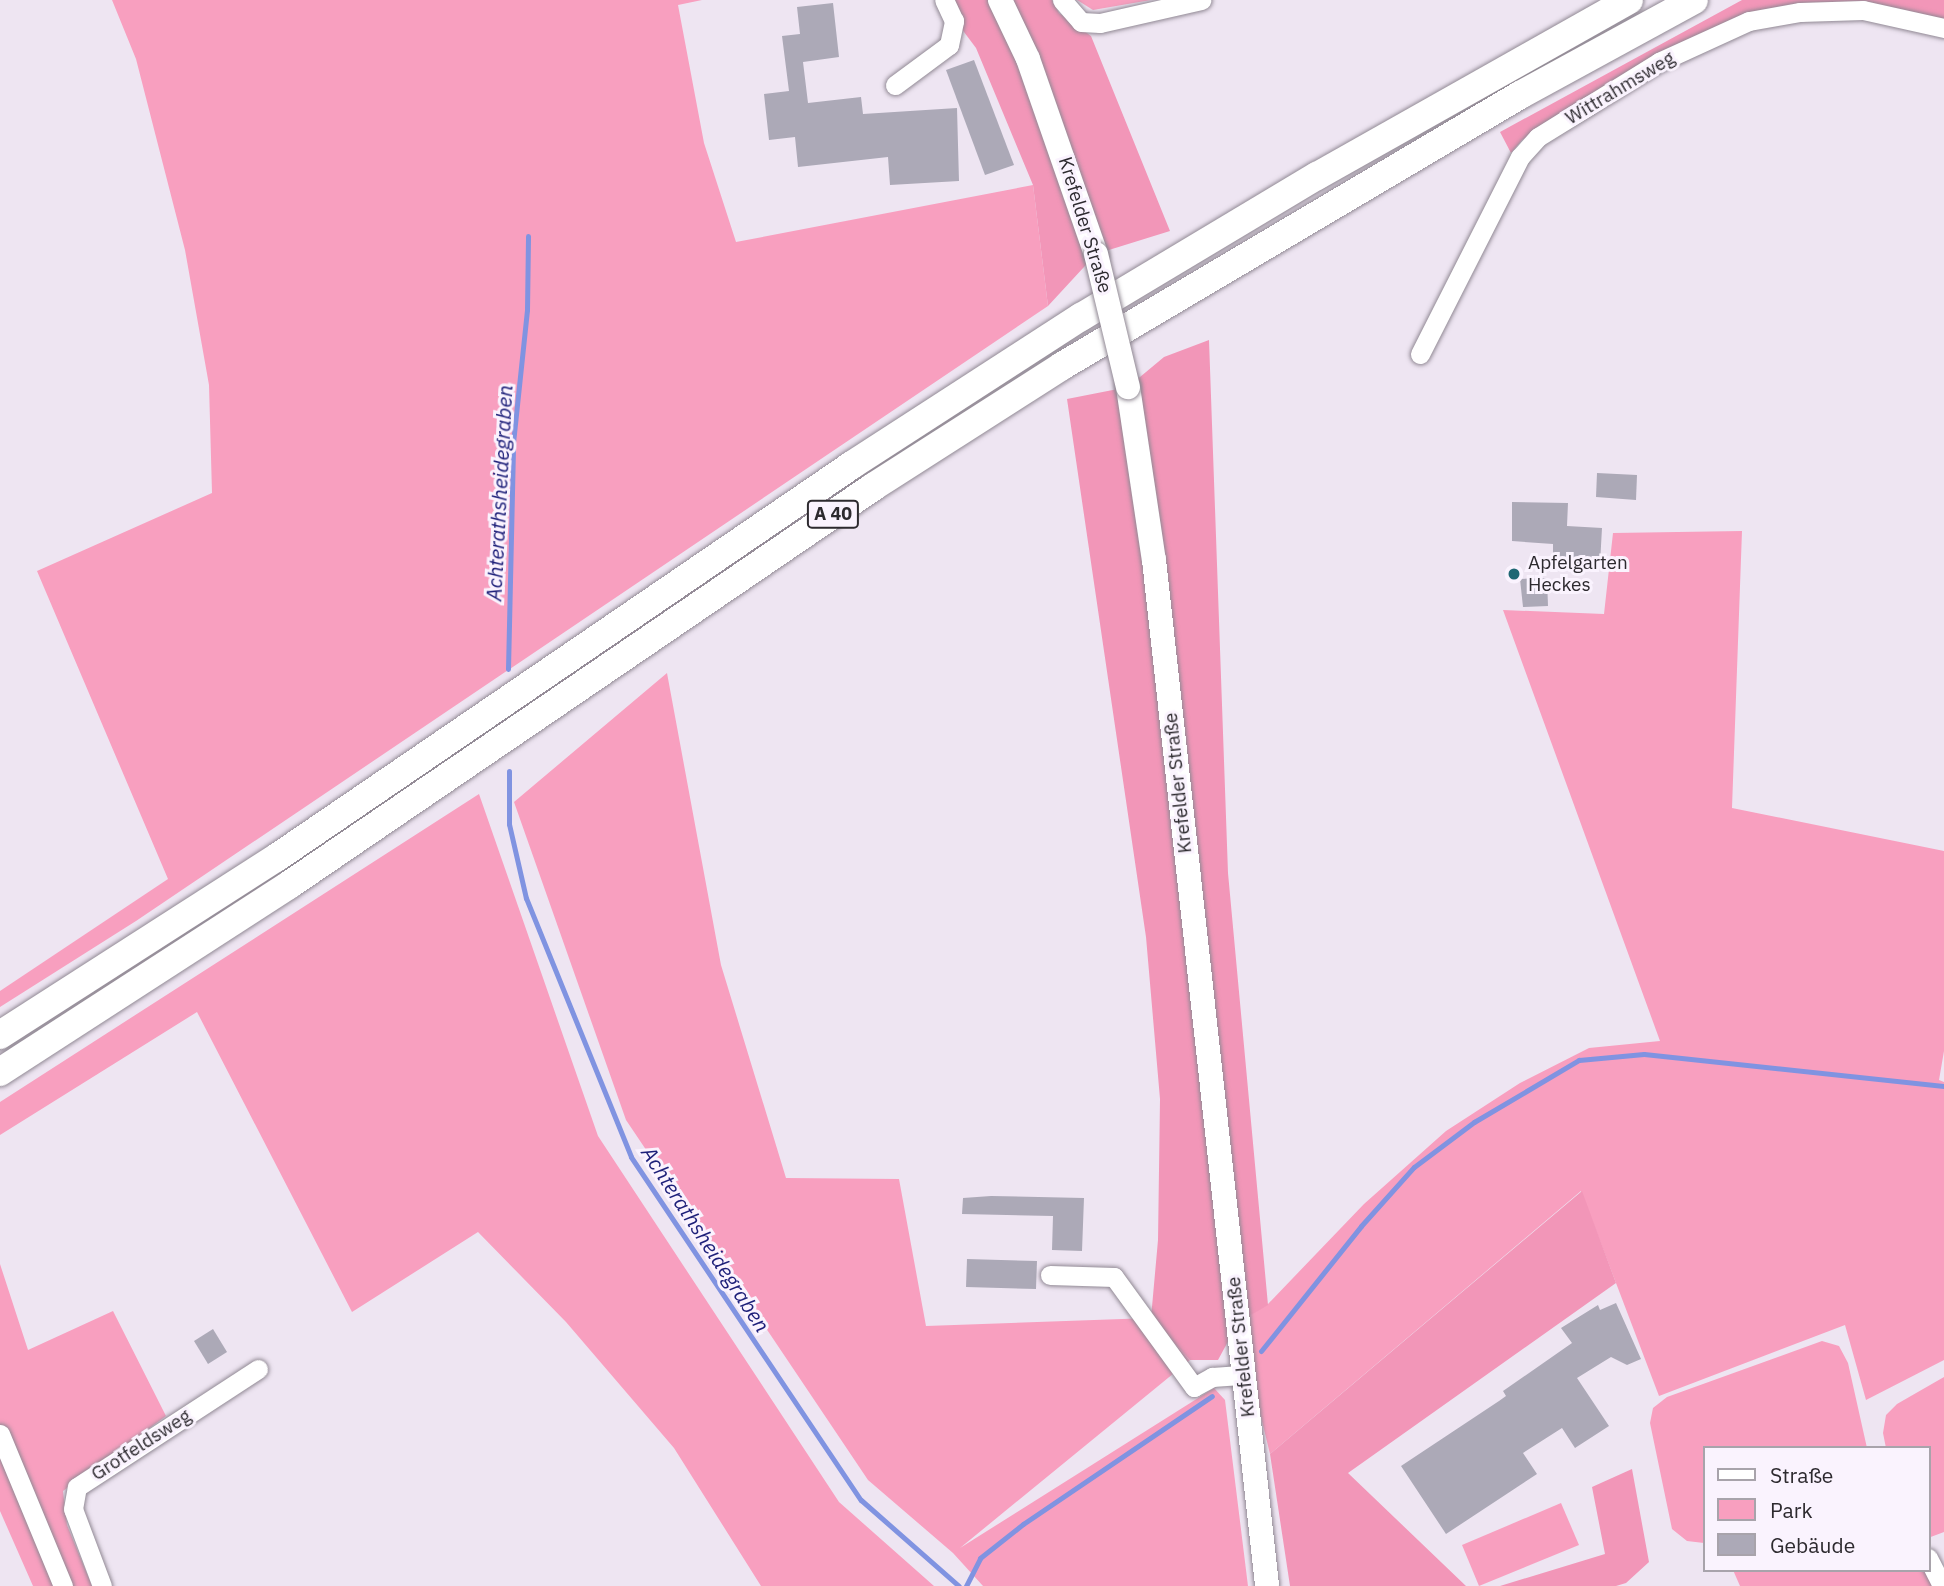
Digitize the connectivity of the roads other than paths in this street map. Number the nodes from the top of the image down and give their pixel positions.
1 (944, 0) edge
2 (1000, 0) edge
3 (1062, 0) edge
4 (1200, 0) edge
5 (1629, 0) edge
6 (1694, 0) edge
7 (1944, 28) edge
8 (895, 85) dead end
9 (1420, 354) dead end
10 (0, 1035) edge
11 (0, 1072) edge
12 (1050, 1275) dead end
13 (258, 1369) dead end
14 (1244, 1375) junction
15 (0, 1434) edge
16 (1930, 1562) edge
17 (63, 1586) edge
18 (102, 1586) edge
19 (1267, 1586) edge
20 (1942, 1586) edge

1 - 8 street
2 - 14 main road, Krefelder Straße, bridge
3 - 4 street
5 - 10 highway, A 40
6 - 11 highway, A 40
7 - 9 street, Wittrahmsweg
12 - 14 street
13 - 18 street, Grotfeldsweg
14 - 19 main road, Krefelder Straße
15 - 17 street
16 - 20 street

